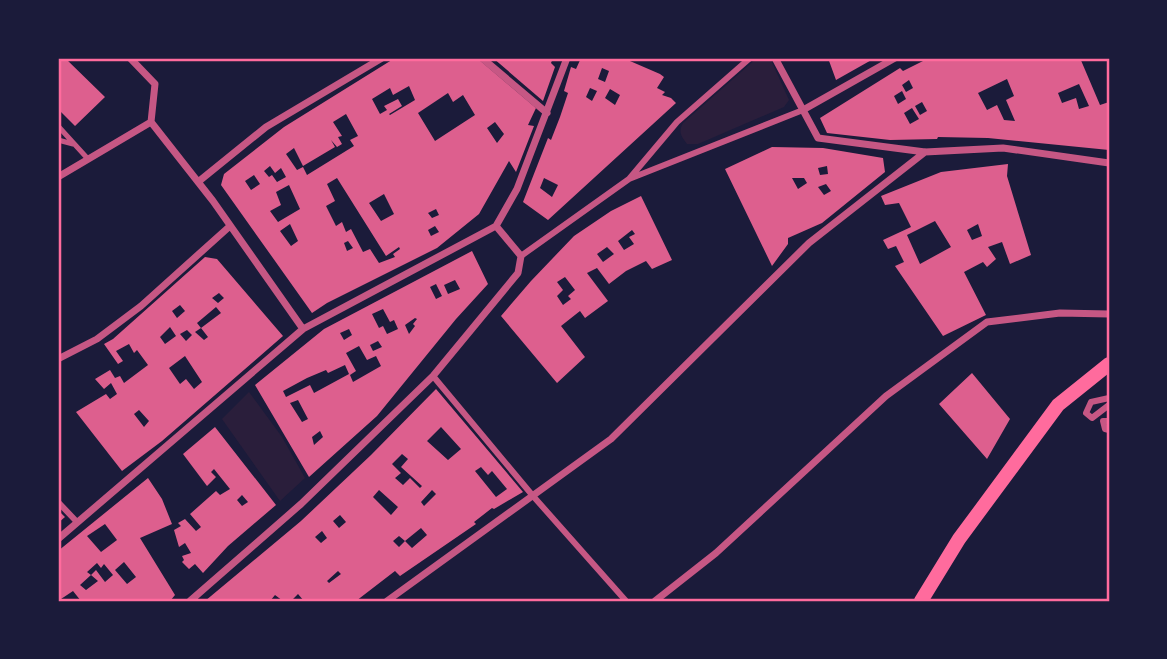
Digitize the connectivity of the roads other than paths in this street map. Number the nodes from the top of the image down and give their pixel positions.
1 (130, 58) edge
2 (382, 58) edge
3 (482, 58) edge
4 (567, 58) edge
5 (750, 58) edge
6 (775, 58) edge
7 (895, 58) edge
8 (803, 110) junction
9 (547, 113) junction
10 (151, 122) junction
11 (58, 126) edge
12 (58, 140) edge
13 (73, 144) junction
14 (925, 152) junction
15 (88, 159) junction
16 (1109, 163) edge
17 (58, 177) edge
18 (629, 179) junction
19 (198, 182) junction
20 (230, 226) junction
21 (496, 226) junction
22 (521, 256) junction
23 (1109, 314) edge
24 (303, 329) junction
25 (58, 359) edge
26 (1109, 364) edge
27 (433, 376) junction
28 (1109, 398) edge
29 (1109, 405) edge
30 (1109, 421) edge
31 (1109, 430) edge
32 (533, 496) junction
33 (58, 502) edge
34 (77, 522) junction
35 (58, 539) edge
36 (190, 601) edge
37 (387, 601) edge
38 (626, 601) edge
39 (655, 601) edge
40 (922, 601) edge

1 - 10 street
2 - 19 street
3 - 9 street
4 - 9 street
5 - 18 street
6 - 8 street
7 - 8 street
8 - 14 street
8 - 18 street
9 - 21 street
10 - 15 street
10 - 19 street
11 - 13 lane
12 - 13 lane
13 - 15 lane
14 - 16 street
14 - 32 street
15 - 17 street
18 - 22 street
19 - 20 street
20 - 24 street
20 - 25 street
21 - 22 street
21 - 24 street
22 - 27 street
23 - 39 street
24 - 34 street
26 - 40 main road
27 - 32 street
27 - 36 street
28 - 29 street
30 - 31 street
32 - 37 street
32 - 38 street
33 - 34 street
34 - 35 street

